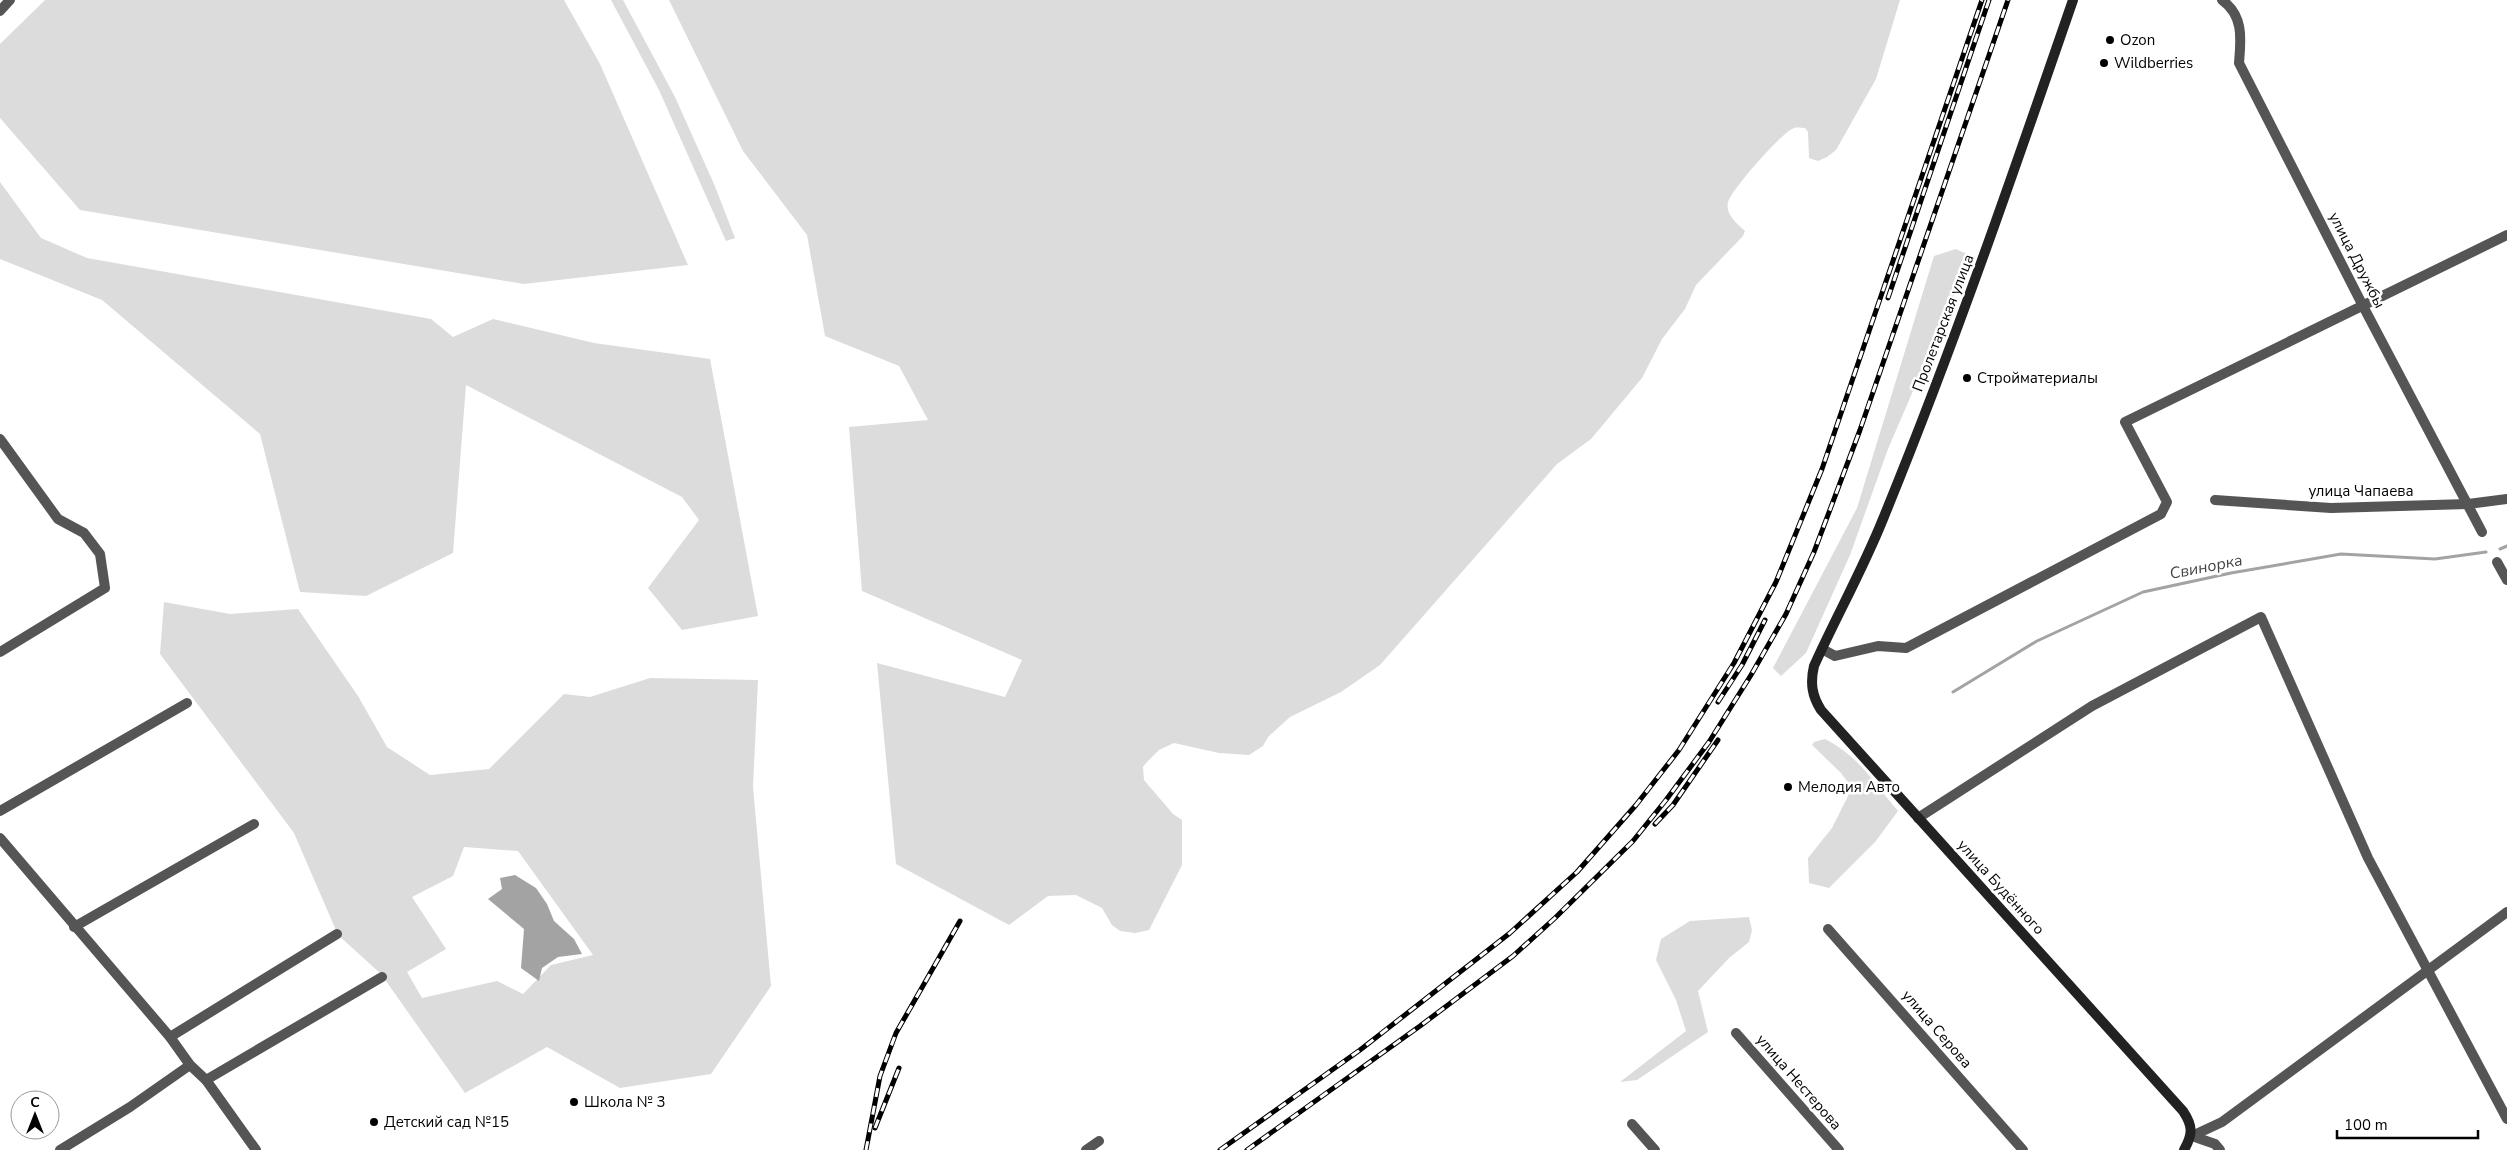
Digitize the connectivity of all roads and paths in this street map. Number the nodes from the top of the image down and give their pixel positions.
1 (10, 0) edge
2 (2073, 0) edge
3 (2222, 0) edge
4 (0, 11) edge
5 (2507, 235) edge
6 (2363, 306) junction
7 (0, 439) edge
8 (2507, 499) edge
9 (2215, 500) dead end
10 (2468, 504) junction
11 (2482, 532) dead end
12 (2497, 562) dead end
13 (2507, 580) edge
14 (1822, 650) junction
15 (0, 652) edge
16 (187, 704) dead end
17 (0, 812) edge
18 (1918, 818) junction
19 (254, 824) dead end
20 (0, 838) edge
21 (2507, 912) edge
22 (74, 927) junction
23 (1828, 929) dead end
24 (337, 934) dead end
25 (2429, 970) junction
26 (382, 977) dead end
27 (1736, 1033) dead end
28 (170, 1037) junction
29 (190, 1065) junction
30 (206, 1080) junction
31 (2507, 1119) edge
32 (1632, 1124) dead end
33 (2192, 1136) junction
34 (1099, 1141) dead end
35 (60, 1150) edge
36 (256, 1150) edge
37 (1086, 1150) edge
38 (1655, 1150) edge
39 (1839, 1150) edge
40 (2023, 1150) edge
41 (2184, 1150) edge
42 (2220, 1150) edge

1 - 4 street
2 - 14 main road, Пролетарская улица
3 - 6 street, улица Дружбы
5 - 6 street
6 - 10 street, улица Дружбы
6 - 14 street
7 - 15 street
8 - 10 street, улица Чапаева
9 - 10 street, улица Чапаева
10 - 11 street, улица Дружбы
12 - 13 street
14 - 18 main road, улица Будённого
16 - 17 street
18 - 25 street
18 - 33 main road, улица Будённого
19 - 22 street
20 - 22 street
21 - 25 street
22 - 28 street
23 - 40 street, улица Серова
24 - 28 street
25 - 31 street
25 - 33 street
26 - 30 street
27 - 39 street, улица Нестерова
28 - 29 street
29 - 30 street
29 - 35 street
30 - 36 street
32 - 38 street
33 - 41 main road
33 - 42 street
34 - 37 street

